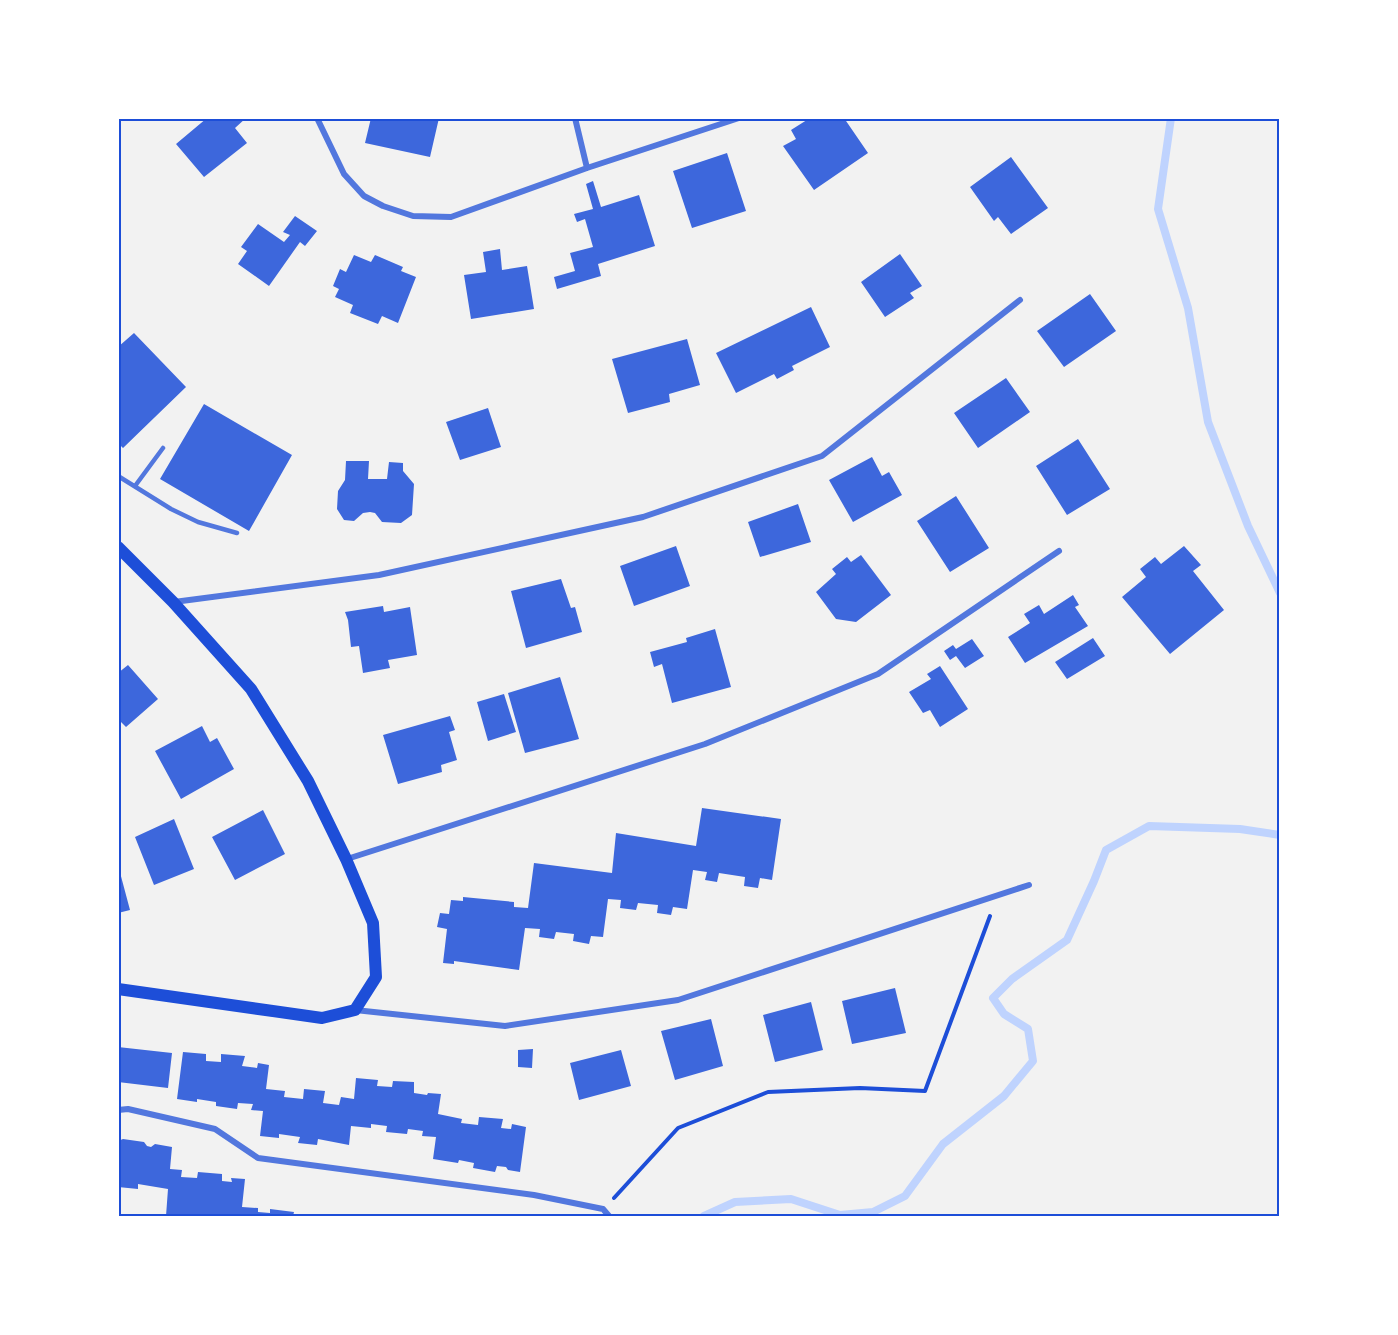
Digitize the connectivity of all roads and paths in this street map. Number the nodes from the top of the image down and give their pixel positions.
1 (317, 118) edge
2 (575, 118) edge
3 (739, 118) edge
4 (587, 168) junction
5 (1020, 300) dead end
6 (163, 448) dead end
7 (118, 476) edge
8 (135, 486) junction
9 (237, 533) dead end
10 (118, 547) edge
11 (1059, 551) dead end
12 (173, 602) junction
13 (346, 860) junction
14 (1029, 885) dead end
15 (998, 896) junction
16 (118, 989) edge
17 (355, 1010) junction
18 (118, 1110) edge
19 (603, 1209) junction
20 (609, 1216) edge

1 - 4 street
2 - 4 street
3 - 4 street
5 - 12 street
6 - 8 lane
7 - 8 lane
8 - 9 lane
10 - 12 main road
11 - 13 street
12 - 13 main road
13 - 17 main road
14 - 15 street
15 - 17 street
15 - 19 path
16 - 17 main road
18 - 19 street
19 - 20 street

